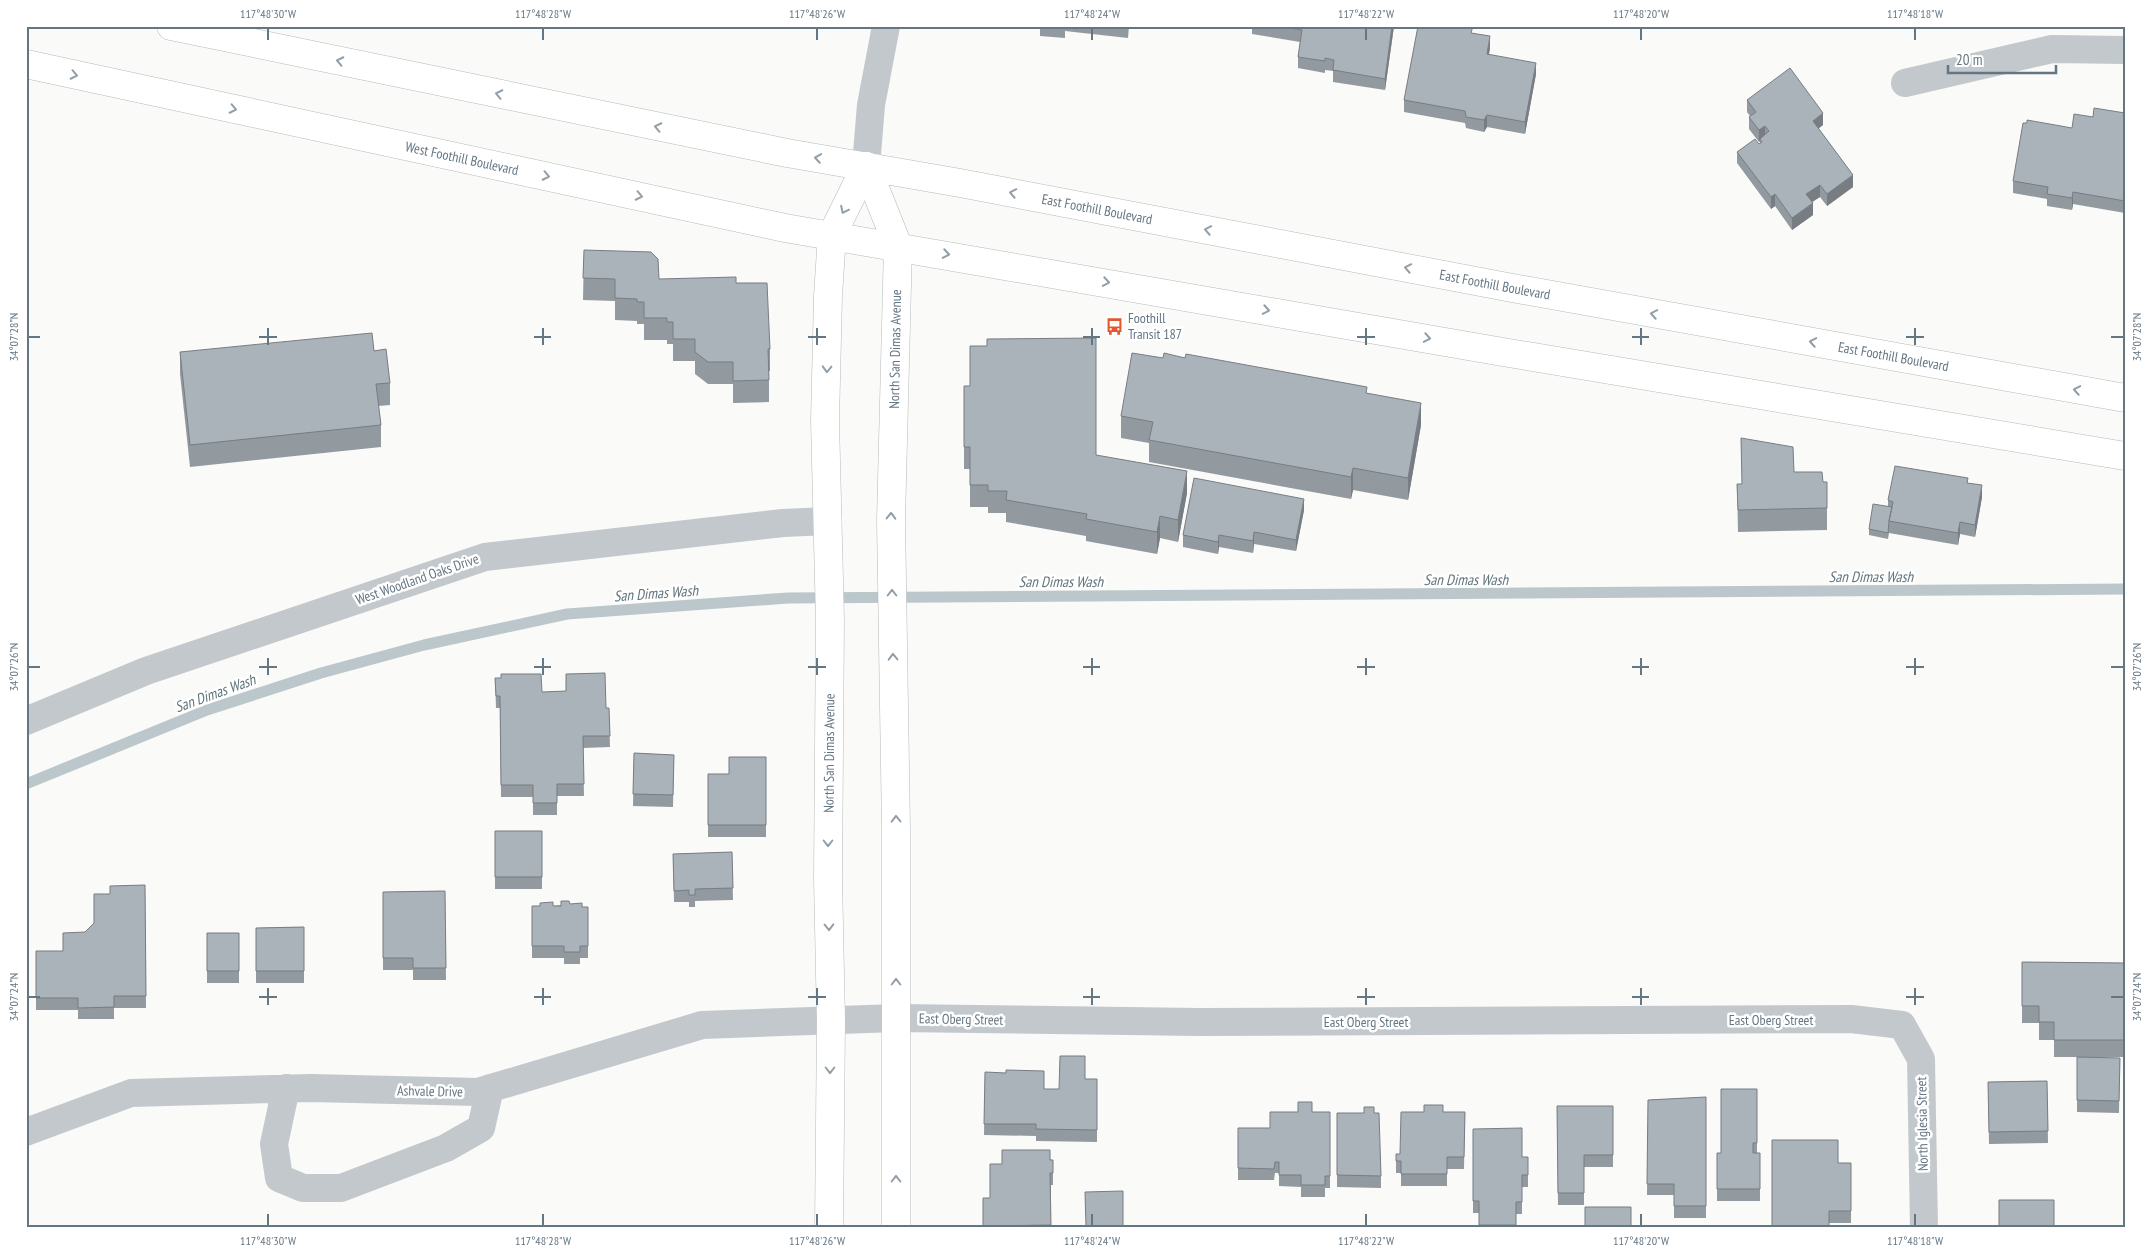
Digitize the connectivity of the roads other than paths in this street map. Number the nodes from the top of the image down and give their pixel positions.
1 (171, 26) edge
2 (886, 26) edge
3 (2125, 50) edge
4 (26, 64) edge
5 (1905, 83) dead end
6 (866, 166) junction
7 (832, 235) junction
8 (898, 246) junction
9 (2125, 398) edge
10 (2125, 456) edge
11 (828, 521) junction
12 (26, 721) edge
13 (896, 1018) junction
14 (831, 1021) junction
15 (1902, 1025) joint
16 (286, 1088) junction
17 (490, 1088) junction
18 (26, 1132) edge
19 (829, 1228) edge
20 (896, 1228) edge
21 (1924, 1228) edge

6 -> 1 main road
2 - 6 street, North San Dimas Avenue
3 - 5 street
4 -> 7 main road, West Foothill Boulevard
6 -> 7 main road, North San Dimas Avenue
6 - 8 main road, North San Dimas Avenue
9 -> 6 main road, East Foothill Boulevard
7 - 8 main road, West Foothill Boulevard
7 -> 11 main road, North San Dimas Avenue
8 -> 10 main road
13 -> 8 main road, North San Dimas Avenue
11 - 12 street, West Woodland Oaks Drive
11 -> 14 main road, North San Dimas Avenue
13 - 14 street, East Oberg Street
13 - 15 street, East Oberg Street
20 -> 13 main road, North San Dimas Avenue
14 - 17 street, Ashvale Drive
14 -> 19 main road, North San Dimas Avenue
15 - 21 street, North Iglesia Street
16 - 17 street, Ashvale Drive
16 - 17 street
16 - 18 street, Ashvale Drive

